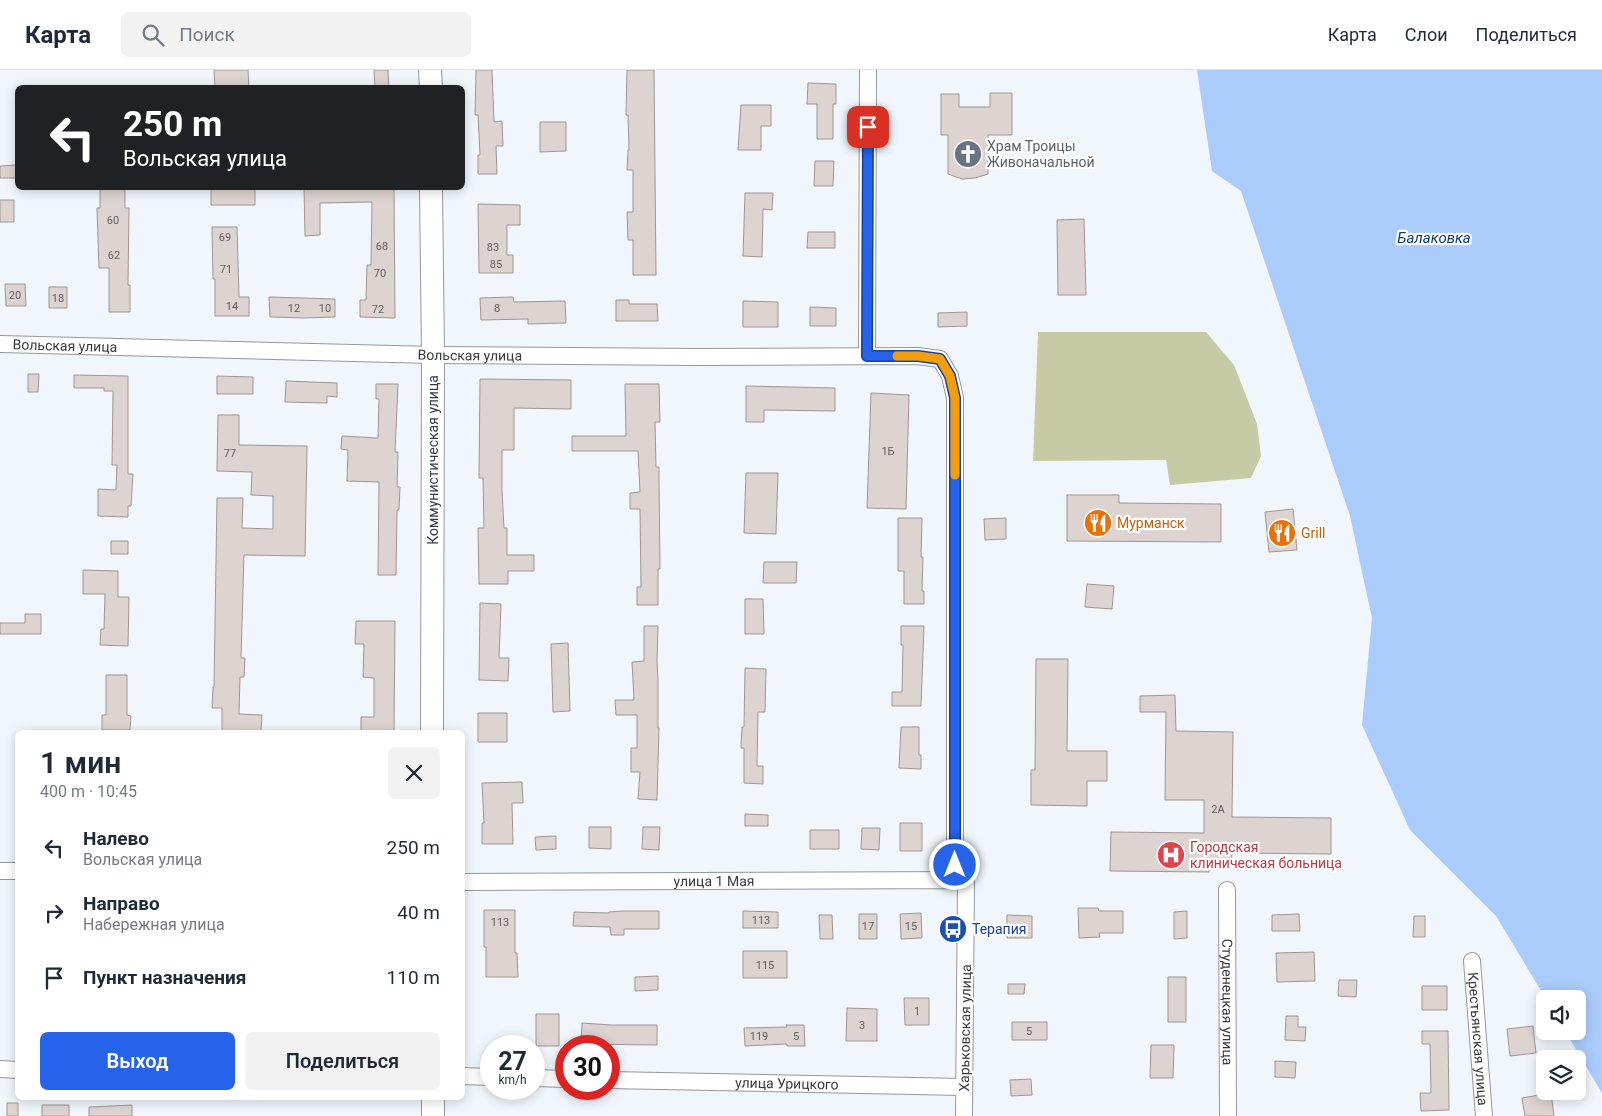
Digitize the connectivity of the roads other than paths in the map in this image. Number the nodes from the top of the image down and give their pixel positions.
1 (430, 70) edge
2 (868, 70) edge
3 (430, 85) edge
4 (432, 190) edge
5 (0, 344) edge
6 (433, 355) junction
7 (867, 356) junction
8 (940, 359) joint
9 (432, 730) edge
10 (0, 871) edge
11 (15, 871) edge
12 (960, 880) junction
13 (465, 882) edge
14 (1227, 890) dead end
15 (1472, 961) dead end
16 (0, 1070) edge
17 (15, 1070) edge
18 (465, 1076) edge
19 (480, 1077) edge
20 (620, 1080) edge
21 (964, 1087) junction
22 (433, 1100) edge
23 (433, 1116) edge
24 (964, 1116) edge
25 (1228, 1116) edge
26 (1484, 1116) edge

1 - 3 main road
2 - 7 street
4 - 6 main road, Коммунистическая улица
5 - 6 street, Вольская улица
6 - 7 street, Вольская улица
6 - 9 main road, Коммунистическая улица
7 - 8 street, Вольская улица
8 - 12 street, Харьковская улица
10 - 11 street
12 - 13 street, улица 1 Мая
12 - 21 street, Харьковская улица
14 - 25 street, Студенецкая улица
15 - 26 street, Крестьянская улица
16 - 17 street
18 - 19 street
20 - 21 street, улица Урицкого
21 - 24 street, Харьковская улица
22 - 23 main road

